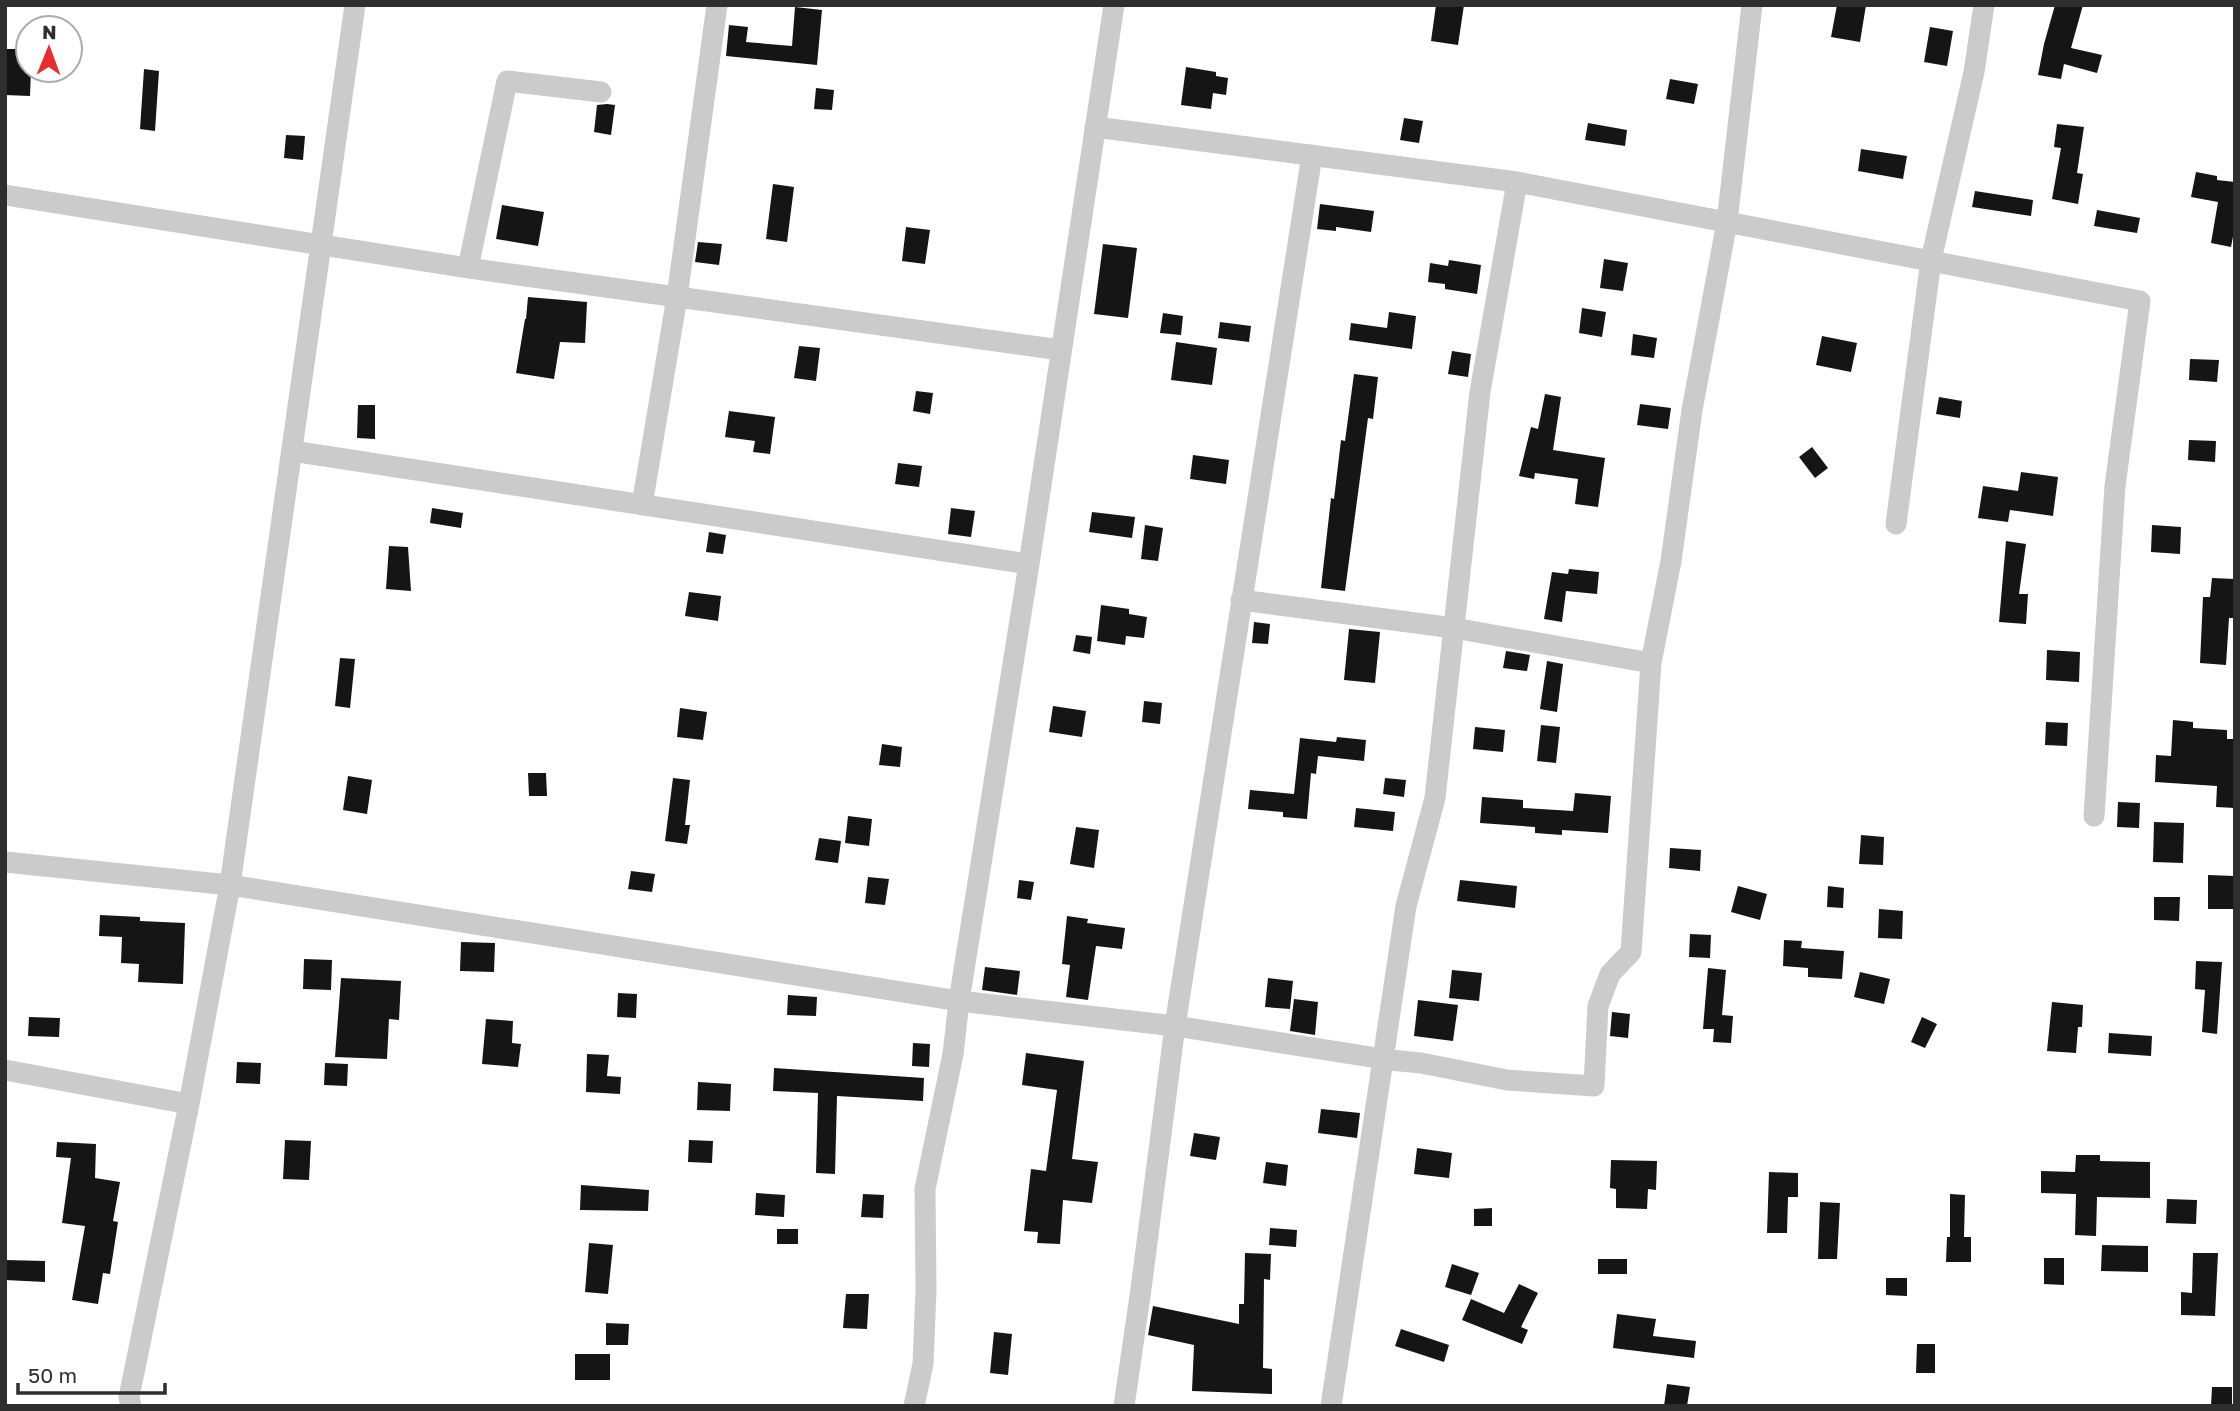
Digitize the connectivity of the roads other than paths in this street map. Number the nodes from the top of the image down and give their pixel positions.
1 (355, 5) edge
2 (717, 5) edge
3 (1114, 5) edge
4 (1752, 5) edge
5 (1984, 5) edge
6 (601, 92) dead end
7 (1095, 127) junction
8 (1312, 155) junction
9 (1517, 182) junction
10 (5, 195) edge
11 (1727, 222) junction
12 (321, 245) junction
13 (1931, 260) junction
14 (468, 268) junction
15 (677, 297) junction
16 (1061, 349) junction
17 (292, 452) junction
18 (642, 505) junction
19 (1896, 524) dead end
20 (1029, 564) junction
21 (1241, 600) junction
22 (1454, 628) junction
23 (1651, 663) junction
24 (2094, 816) dead end
25 (5, 862) edge
26 (230, 885) junction
27 (959, 1001) junction
28 (1175, 1026) junction
29 (1382, 1059) junction
30 (5, 1070) edge
31 (189, 1104) junction
32 (131, 1406) edge
33 (914, 1406) edge
34 (1124, 1406) edge
35 (1332, 1406) edge

1 - 12 street
2 - 15 street
3 - 7 street
4 - 11 street
5 - 13 street
6 - 14 street
7 - 8 street
7 - 16 street
8 - 9 street
8 - 21 street
9 - 11 street
9 - 22 street
10 - 12 street
11 - 13 street
11 - 23 street
12 - 14 street
12 - 17 street
13 - 19 street
13 - 24 street
14 - 15 street
15 - 16 street
15 - 18 street
16 - 20 street
17 - 18 street
17 - 26 street
18 - 20 street
20 - 27 street
21 - 22 street
21 - 28 street
22 - 23 street
22 - 29 street
23 - 29 street
25 - 26 street
26 - 27 street
26 - 31 street
27 - 28 street
27 - 33 street
28 - 29 street
28 - 34 street
29 - 35 street
30 - 31 street
31 - 32 street

